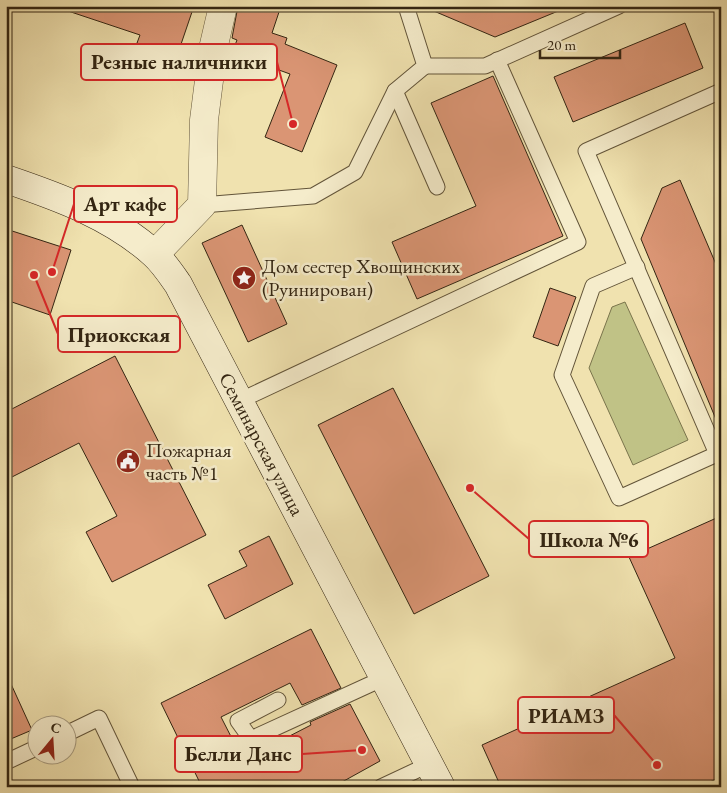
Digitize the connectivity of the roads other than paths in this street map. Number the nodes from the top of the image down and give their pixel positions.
1 (223, 6) edge
2 (406, 6) edge
3 (618, 6) edge
4 (497, 60) junction
5 (425, 66) junction
6 (395, 91) junction
7 (721, 91) edge
8 (6, 179) edge
9 (437, 187) dead end
10 (202, 205) junction
11 (155, 254) junction
12 (637, 267) junction
13 (239, 401) junction
14 (719, 453) edge
15 (384, 678) junction
16 (278, 700) dead end
17 (78, 728) edge
18 (28, 752) edge
19 (6, 762) edge
20 (436, 776) edge
21 (132, 787) edge
22 (381, 787) edge

1 - 10 main road
2 - 5 lane
3 - 4 lane
4 - 5 lane
4 - 13 lane
5 - 6 lane
6 - 9 lane
6 - 10 lane
7 - 12 lane
8 - 11 main road, Семинарская улица
10 - 11 main road
11 - 13 main road, Семинарская улица
12 - 14 lane
12 - 14 lane
13 - 15 main road, Семинарская улица
15 - 16 lane
15 - 20 main road, Семинарская улица
17 - 21 lane
18 - 19 lane
20 - 22 lane

